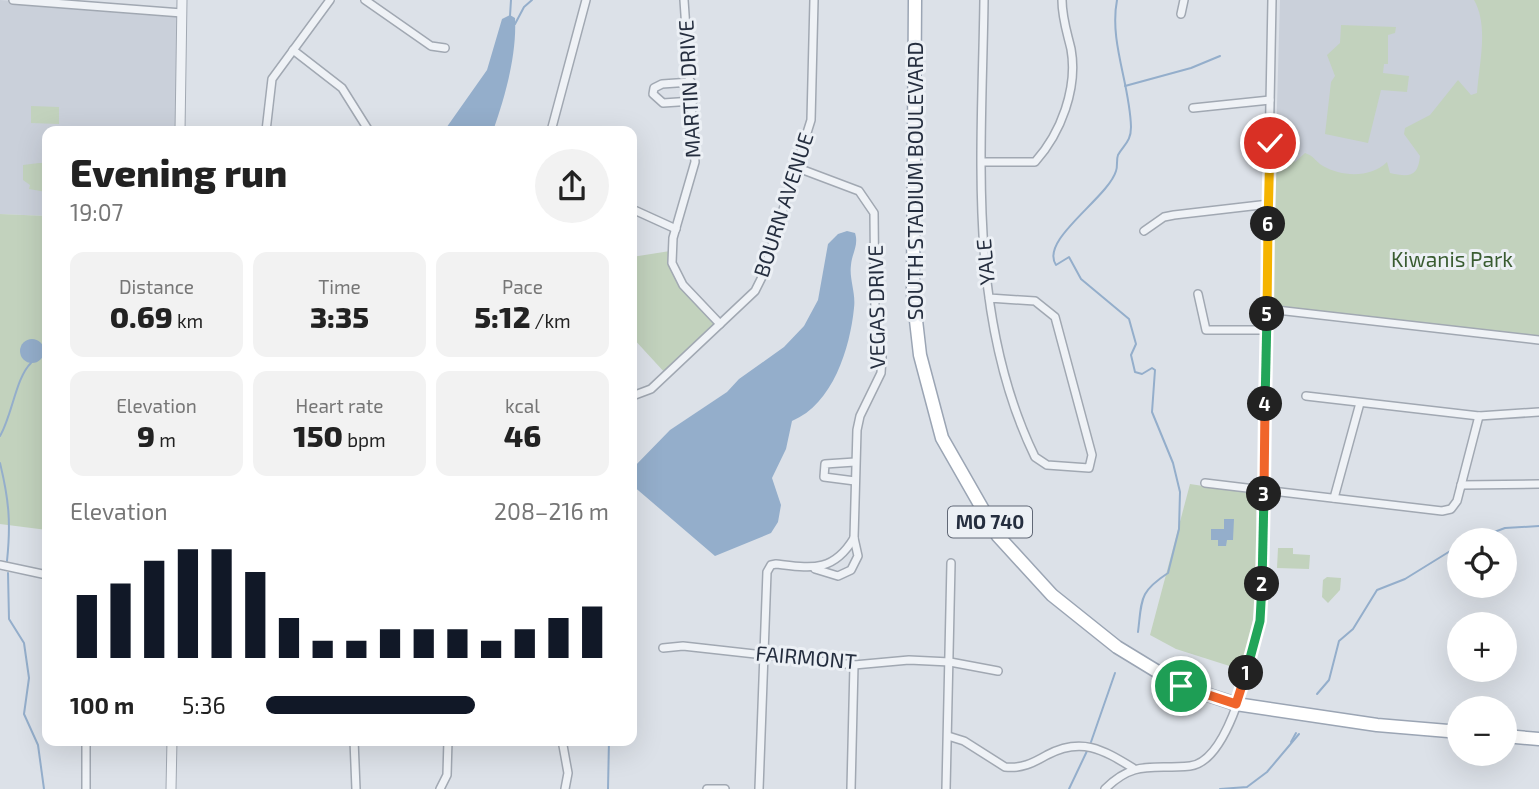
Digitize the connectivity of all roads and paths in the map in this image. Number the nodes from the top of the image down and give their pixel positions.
1 (16, 0) edge
2 (182, 0) edge
3 (330, 0) edge
4 (365, 0) edge
5 (586, 0) edge
6 (684, 0) edge
7 (814, 0) edge
8 (915, 0) edge
9 (984, 0) edge
10 (1062, 0) edge
11 (1184, 0) edge
12 (1272, 0) edge
13 (103, 3) edge
14 (182, 13) junction
15 (1181, 14) dead end
16 (445, 48) dead end
17 (293, 50) junction
18 (691, 82) junction
19 (1270, 100) junction
20 (692, 101) junction
21 (1193, 108) dead end
22 (180, 126) edge
23 (267, 126) edge
24 (366, 126) edge
25 (552, 126) edge
26 (982, 162) junction
27 (798, 168) junction
28 (1269, 204) junction
29 (637, 211) edge
30 (676, 229) junction
31 (1144, 231) dead end
32 (1198, 294) dead end
33 (989, 298) junction
34 (1267, 309) junction
35 (720, 324) junction
36 (1266, 330) junction
37 (1539, 340) edge
38 (637, 394) edge
39 (1306, 396) dead end
40 (1360, 403) junction
41 (1539, 412) edge
42 (1479, 416) junction
43 (855, 462) junction
44 (855, 481) junction
45 (1205, 483) dead end
46 (1539, 484) edge
47 (1461, 485) junction
48 (1264, 490) junction
49 (1334, 498) junction
50 (854, 538) junction
51 (951, 563) dead end
52 (0, 565) edge
53 (815, 568) junction
54 (42, 574) edge
55 (663, 648) dead end
56 (763, 654) junction
57 (950, 662) junction
58 (854, 665) junction
59 (998, 671) dead end
60 (1236, 704) junction
61 (1447, 731) edge
62 (948, 736) junction
63 (1517, 737) edge
64 (1539, 739) edge
65 (86, 746) edge
66 (172, 746) edge
67 (354, 746) edge
68 (448, 746) edge
69 (563, 746) edge
70 (1133, 768) junction
71 (86, 789) edge
72 (171, 789) edge
73 (356, 789) edge
74 (440, 789) edge
75 (565, 789) edge
76 (707, 789) edge
77 (725, 789) edge
78 (759, 789) edge
79 (851, 789) edge
80 (946, 789) edge
81 (1105, 789) edge

1 - 13 street
2 - 14 street
3 - 17 street
4 - 16 street
5 - 25 street
6 - 18 street, MARTIN DRIVE
7 - 27 street, BOURN AVENUE
8 - 60 main road, SOUTH STADIUM BOULEVARD / MO 740
9 - 26 street, YALE
10 - 26 street
11 - 15 street
12 - 19 street
13 - 14 street
14 - 22 street
17 - 23 street
17 - 24 street
18 - 20 street, MARTIN DRIVE
18 - 20 street
19 - 21 street
19 - 28 street
20 - 30 street, MARTIN DRIVE
26 - 33 street, YALE
27 - 35 street, BOURN AVENUE
27 - 43 street, VEGAS DRIVE
28 - 31 street
28 - 34 street
29 - 30 street
30 - 35 street, MARTIN DRIVE
32 - 36 street
33 - 33 street, YALE
34 - 36 street
34 - 37 street
35 - 38 street, BOURN AVENUE
36 - 48 street
39 - 40 street
40 - 42 street
40 - 49 street
41 - 42 street
42 - 47 street
43 - 44 street, VEGAS DRIVE
43 - 44 street
44 - 50 street, VEGAS DRIVE
45 - 48 street
46 - 47 street
47 - 49 street
48 - 49 street
48 - 60 street
50 - 53 street
50 - 53 street, VEGAS DRIVE
51 - 57 street
52 - 54 street
53 - 56 street, VEGAS DRIVE
55 - 56 street, FAIRMONT
56 - 58 street, FAIRMONT
56 - 78 street
57 - 58 street, FAIRMONT
57 - 59 street, FAIRMONT
57 - 62 street
58 - 79 street
60 - 61 main road, SOUTH STADIUM BOULEVARD / MO 740
60 - 70 street
62 - 70 street
62 - 80 street
63 - 64 main road
65 - 71 street
66 - 72 street
67 - 73 street
68 - 74 street
69 - 75 street
70 - 81 street
76 - 77 street

